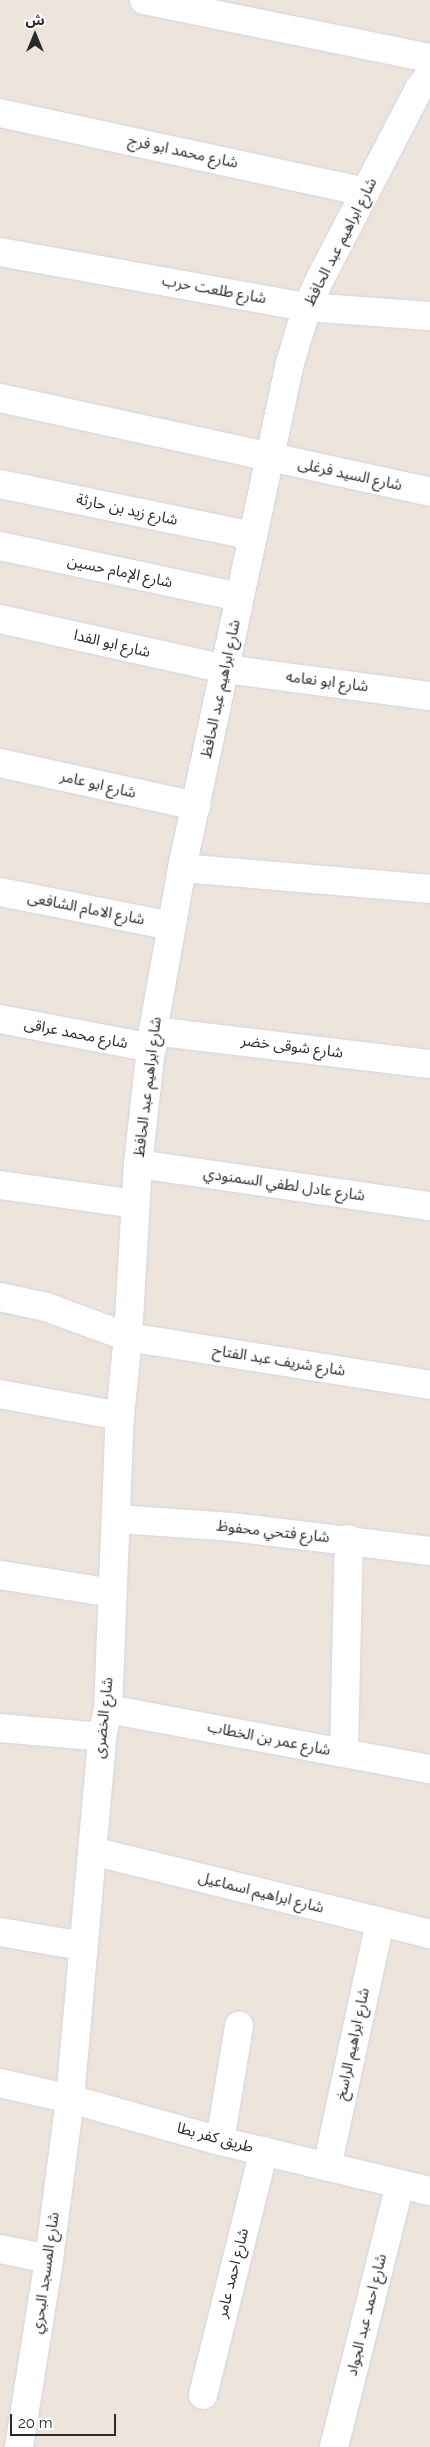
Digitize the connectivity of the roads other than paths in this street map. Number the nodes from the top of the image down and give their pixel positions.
1 (144, 0) edge
2 (430, 58) edge
3 (426, 85) edge
4 (0, 113) edge
5 (366, 192) junction
6 (0, 252) edge
7 (307, 307) junction
8 (430, 316) edge
9 (0, 398) edge
10 (270, 458) junction
11 (0, 484) edge
12 (430, 492) edge
13 (253, 536) junction
14 (0, 546) edge
15 (240, 597) junction
16 (0, 619) edge
17 (225, 669) junction
18 (430, 696) edge
19 (0, 763) edge
20 (196, 806) junction
21 (182, 868) junction
22 (430, 888) edge
23 (0, 892) edge
24 (172, 926) junction
25 (0, 1019) edge
26 (152, 1040) junction
27 (430, 1064) edge
28 (138, 1164) junction
29 (0, 1184) edge
30 (135, 1204) junction
31 (430, 1206) edge
32 (0, 1296) edge
33 (128, 1337) junction
34 (430, 1385) edge
35 (0, 1394) edge
36 (120, 1416) junction
37 (116, 1519) junction
38 (349, 1539) junction
39 (430, 1550) edge
40 (0, 1575) edge
41 (113, 1593) junction
42 (108, 1709) junction
43 (0, 1728) edge
44 (102, 1737) junction
45 (344, 1753) junction
46 (430, 1769) edge
47 (92, 1851) junction
48 (380, 1922) junction
49 (0, 1932) edge
50 (430, 1934) edge
51 (84, 1946) junction
52 (239, 2026) dead end
53 (0, 2083) edge
54 (70, 2099) junction
55 (220, 2141) junction
56 (264, 2151) junction
57 (327, 2167) junction
58 (400, 2184) junction
59 (430, 2191) edge
60 (0, 2249) edge
61 (49, 2259) junction
62 (203, 2395) dead end
63 (19, 2447) edge
64 (334, 2447) edge

1 - 2 street
3 - 5 street, شارع ابراهيم عبد الحافظ
4 - 5 street, شارع محمد ابو فرج
5 - 7 street, شارع ابراهيم عبد الحافظ
6 - 7 street, شارع طلعت حرب
7 - 8 street, شارع طلعت حرب
7 - 10 street, شارع ابراهيم عبد الحافظ
9 - 10 street, شارع السيد فرغلى
10 - 12 street, شارع السيد فرغلى
10 - 13 street, شارع ابراهيم عبد الحافظ
11 - 13 street, شارع زيد بن حارثة
13 - 15 street, شارع ابراهيم عبد الحافظ
14 - 15 street, شارع الإمام حسين
15 - 17 street, شارع ابراهيم عبد الحافظ
16 - 17 street, شارع ابو الفدا
17 - 18 street, شارع ابو نعامه
17 - 20 street, شارع ابراهيم عبد الحافظ
19 - 20 street, شارع ابو عامر
20 - 21 street, شارع ابراهيم عبد الحافظ
21 - 22 street
21 - 24 street, شارع ابراهيم عبد الحافظ
23 - 24 street, شارع الامام الشافعى
24 - 26 street, شارع ابراهيم عبد الحافظ
25 - 26 street, شارع محمد عراقى
26 - 27 street, شارع شوقى خضر
26 - 28 street, شارع ابراهيم عبد الحافظ
28 - 30 street, شارع ابراهيم عبد الحافظ
28 - 31 street, شارع عادل لطفي السمنودي
29 - 30 street
30 - 33 street, شارع ابراهيم عبد الحافظ
32 - 33 street, شارع شريف عبد الفتاح
33 - 34 street, شارع شريف عبد الفتاح
33 - 36 street, شارع الخضرى
35 - 36 street
36 - 37 street, شارع الخضرى
37 - 38 street, شارع فتحي محفوظ
37 - 41 street, شارع الخضرى
38 - 39 street, شارع فتحي محفوظ
38 - 45 street
40 - 41 street
41 - 42 street, شارع الخضرى
42 - 44 street, شارع الخضرى
42 - 45 street, شارع عمر بن الخطاب
43 - 44 street
44 - 47 street, شارع الخضرى
45 - 46 street, شارع عمر بن الخطاب
47 - 48 street, شارع ابراهيم اسماعيل
47 - 51 street, شارع الخضرى
48 - 50 street, شارع ابراهيم اسماعيل
48 - 57 street, شارع ابراهيم الراسخ
49 - 51 street
51 - 54 street, شارع الخضرى
52 - 55 street
53 - 54 street, طريق كفر بطا
54 - 55 street, طريق كفر بطا
54 - 61 street, شارع المسجد البحري
55 - 56 street, طريق كفر بطا
56 - 57 street, طريق كفر بطا
56 - 62 street, شارع احمد عامر
57 - 58 street, طريق كفر بطا
58 - 59 street, طريق كفر بطا
58 - 64 street, شارع احمد عبد الجواد
60 - 61 street
61 - 63 street, شارع المسجد البحري

